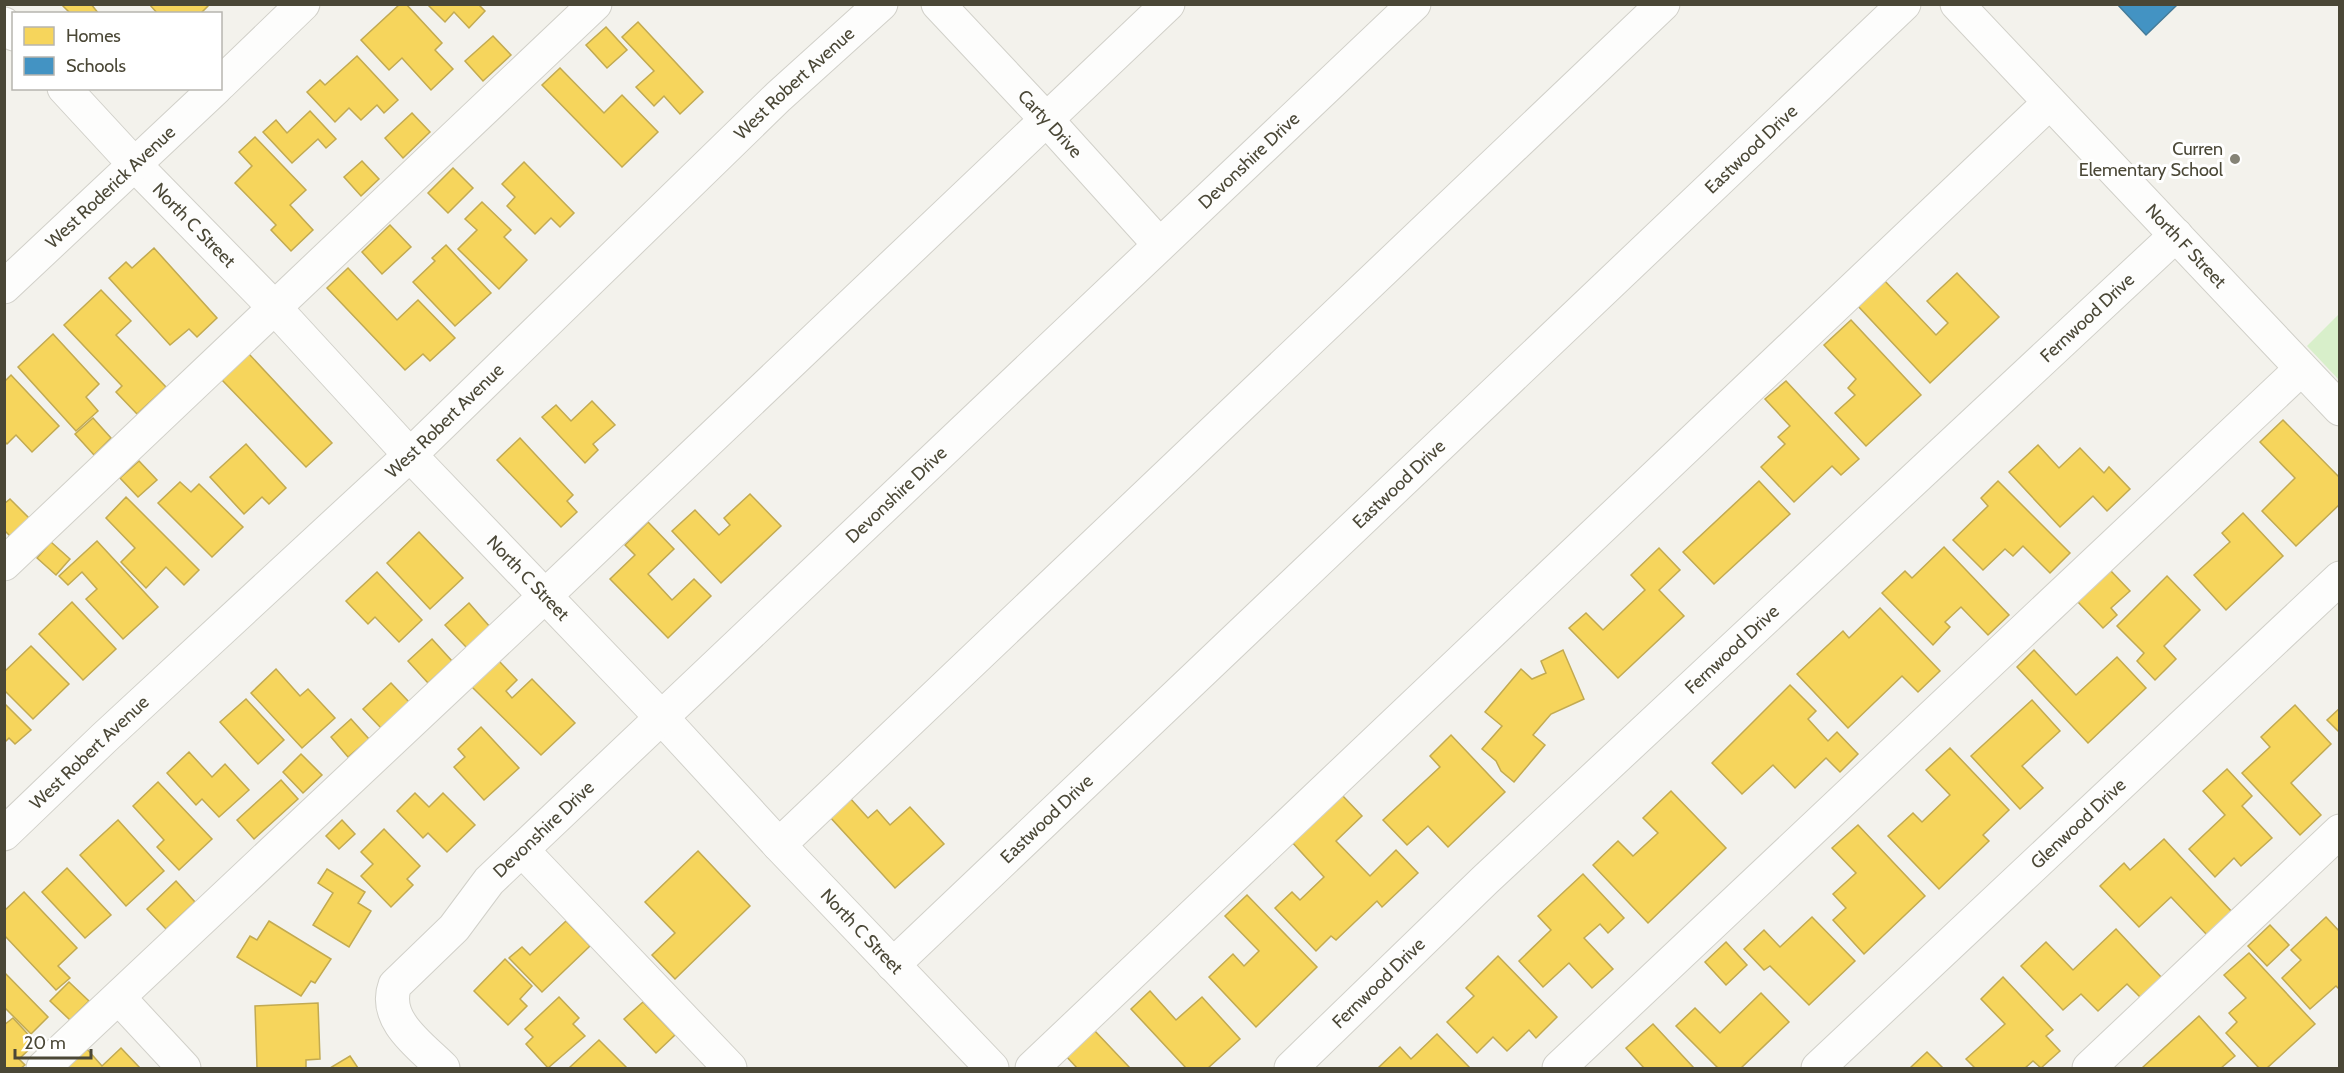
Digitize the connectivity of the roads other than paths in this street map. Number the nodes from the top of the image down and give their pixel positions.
1 (12, 4) edge
2 (303, 4) edge
3 (595, 4) edge
4 (881, 4) edge
5 (938, 4) edge
6 (1168, 4) edge
7 (1414, 4) edge
8 (1663, 4) edge
9 (1905, 4) edge
10 (1957, 4) edge
11 (4, 12) edge
12 (222, 82) edge
13 (66, 90) edge
14 (214, 90) edge
15 (2049, 103) junction
16 (1046, 119) junction
17 (136, 166) junction
18 (2176, 235) junction
19 (1159, 244) junction
20 (4, 287) edge
21 (275, 308) junction
22 (2301, 369) junction
23 (2340, 409) edge
24 (410, 455) junction
25 (4, 564) edge
26 (2340, 578) edge
27 (545, 596) junction
28 (663, 719) junction
29 (2340, 831) edge
30 (4, 834) edge
31 (779, 845) junction
32 (522, 850) junction
33 (893, 965) junction
34 (119, 998) junction
35 (43, 1068) edge
36 (184, 1068) edge
37 (443, 1068) edge
38 (730, 1068) edge
39 (992, 1068) edge
40 (1032, 1068) edge
41 (1291, 1068) edge
42 (1559, 1068) edge
43 (1818, 1068) edge
44 (2089, 1068) edge

1 - 11 street
2 - 12 street
3 - 21 street
4 - 24 street, West Robert Avenue
5 - 16 street, Carty Drive
6 - 16 street
7 - 19 street, Devonshire Drive
8 - 31 street
9 - 33 street, Eastwood Drive
10 - 15 street, North F Street
13 - 17 street, North C Street
14 - 17 street, West Roderick Avenue
15 - 18 street, North F Street
15 - 40 street
16 - 19 street, Carty Drive
16 - 27 street
17 - 20 street, West Roderick Avenue
17 - 21 street, North C Street
18 - 22 street, North F Street
18 - 41 street, Fernwood Drive
19 - 28 street, Devonshire Drive
21 - 24 street, North C Street
21 - 25 street
22 - 23 street, North F Street
22 - 42 street
24 - 27 street, North C Street
24 - 30 street, West Robert Avenue
26 - 43 street, Glenwood Drive
27 - 28 street, North C Street
27 - 34 street
28 - 31 street, North C Street
28 - 32 street, Devonshire Drive
29 - 44 street
31 - 33 street, North C Street
32 - 37 street, Devonshire Drive
32 - 38 street
33 - 39 street, North C Street
34 - 35 street
34 - 36 street

